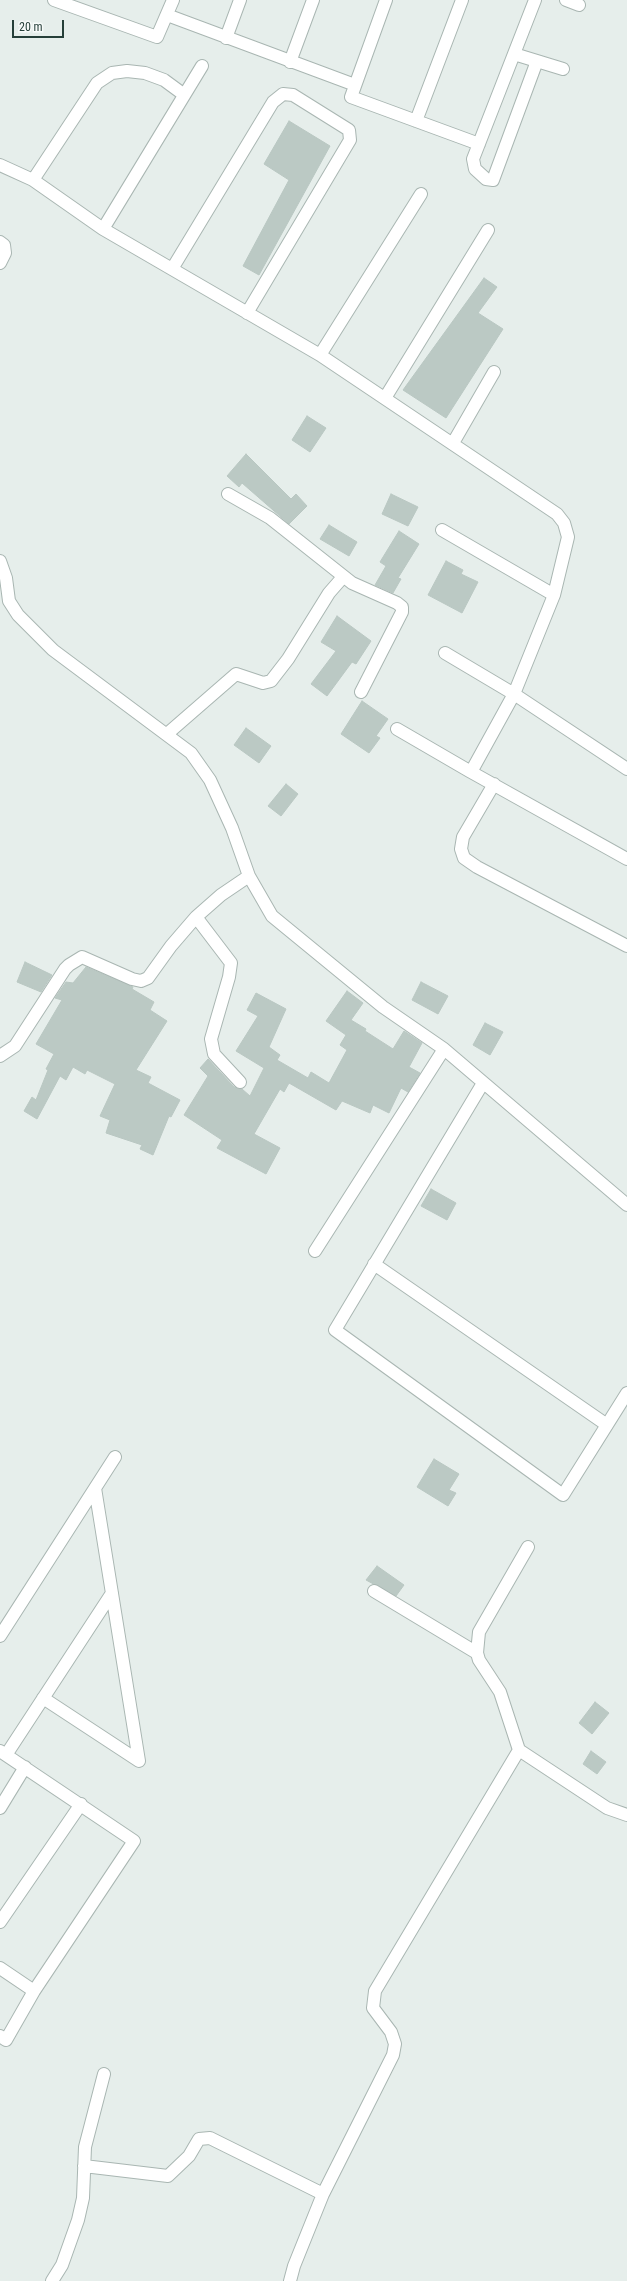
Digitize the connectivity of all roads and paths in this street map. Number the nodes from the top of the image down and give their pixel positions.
1 (54, 0) edge
2 (173, 0) edge
3 (240, 0) edge
4 (313, 0) edge
5 (386, 0) edge
6 (462, 0) edge
7 (535, 0) edge
8 (566, 0) edge
9 (579, 5) dead end
10 (167, 15) junction
11 (226, 38) junction
12 (514, 54) junction
13 (537, 61) junction
14 (290, 62) junction
15 (202, 66) dead end
16 (562, 69) dead end
17 (355, 85) junction
18 (183, 94) junction
19 (416, 121) junction
20 (479, 144) junction
21 (0, 165) edge
22 (33, 180) junction
23 (421, 194) dead end
24 (103, 229) junction
25 (488, 230) dead end
26 (0, 242) edge
27 (0, 263) edge
28 (172, 269) junction
29 (247, 313) junction
30 (320, 355) junction
31 (494, 372) dead end
32 (385, 398) junction
33 (452, 443) junction
34 (228, 494) dead end
35 (442, 530) dead end
36 (0, 561) edge
37 (343, 577) junction
38 (554, 595) junction
39 (445, 653) dead end
40 (361, 692) dead end
41 (514, 694) junction
42 (397, 729) dead end
43 (166, 734) junction
44 (627, 769) edge
45 (471, 772) junction
46 (494, 784) junction
47 (627, 859) edge
48 (249, 876) junction
49 (196, 918) junction
50 (627, 946) edge
51 (444, 1049) junction
52 (0, 1056) edge
53 (240, 1082) dead end
54 (483, 1082) junction
55 (627, 1205) edge
56 (315, 1251) dead end
57 (374, 1264) junction
58 (627, 1393) edge
59 (607, 1425) junction
60 (115, 1457) dead end
61 (95, 1488) junction
62 (528, 1547) dead end
63 (374, 1591) dead end
64 (112, 1593) junction
65 (0, 1636) edge
66 (477, 1653) junction
67 (44, 1698) junction
68 (519, 1750) junction
69 (3, 1753) edge
70 (25, 1767) junction
71 (81, 1804) junction
72 (0, 1808) edge
73 (627, 1815) edge
74 (0, 1922) edge
75 (0, 1968) edge
76 (34, 1992) junction
77 (2, 2041) edge
78 (104, 2074) dead end
79 (84, 2166) junction
80 (323, 2194) junction
81 (52, 2281) edge
82 (290, 2281) edge

1 - 10 street
2 - 10 street
3 - 11 street
4 - 14 street
5 - 17 street
6 - 19 street
7 - 12 street
8 - 9 street
10 - 11 street
11 - 14 street
12 - 13 street
12 - 20 street
13 - 16 street
13 - 20 street
14 - 17 street
15 - 18 street
17 - 19 street
18 - 22 street
18 - 24 street
19 - 20 street
21 - 22 street
22 - 24 street
23 - 30 street
24 - 28 street
25 - 32 street
26 - 27 street
28 - 29 street
28 - 29 street
29 - 30 street
30 - 32 street
31 - 33 street
32 - 33 street
33 - 38 street
34 - 37 street
35 - 38 street
36 - 43 street
37 - 40 street
37 - 43 street
38 - 41 street
39 - 41 street
41 - 44 street
41 - 45 street
42 - 45 street
43 - 48 street
45 - 46 street
46 - 47 street
46 - 50 street
48 - 49 street
48 - 51 street
49 - 52 street
49 - 53 street
51 - 54 street
51 - 56 street
54 - 55 street
54 - 57 street
57 - 59 street
57 - 59 street
58 - 59 street
60 - 61 street
61 - 64 street
61 - 65 street
62 - 66 street
63 - 66 street
64 - 67 street
64 - 67 street
66 - 68 street
67 - 69 street
68 - 73 street
68 - 80 street
69 - 70 street
70 - 71 street
70 - 72 street
71 - 74 street
71 - 76 street
75 - 76 street
76 - 77 street
78 - 79 street
79 - 80 street
79 - 81 street
80 - 82 street

